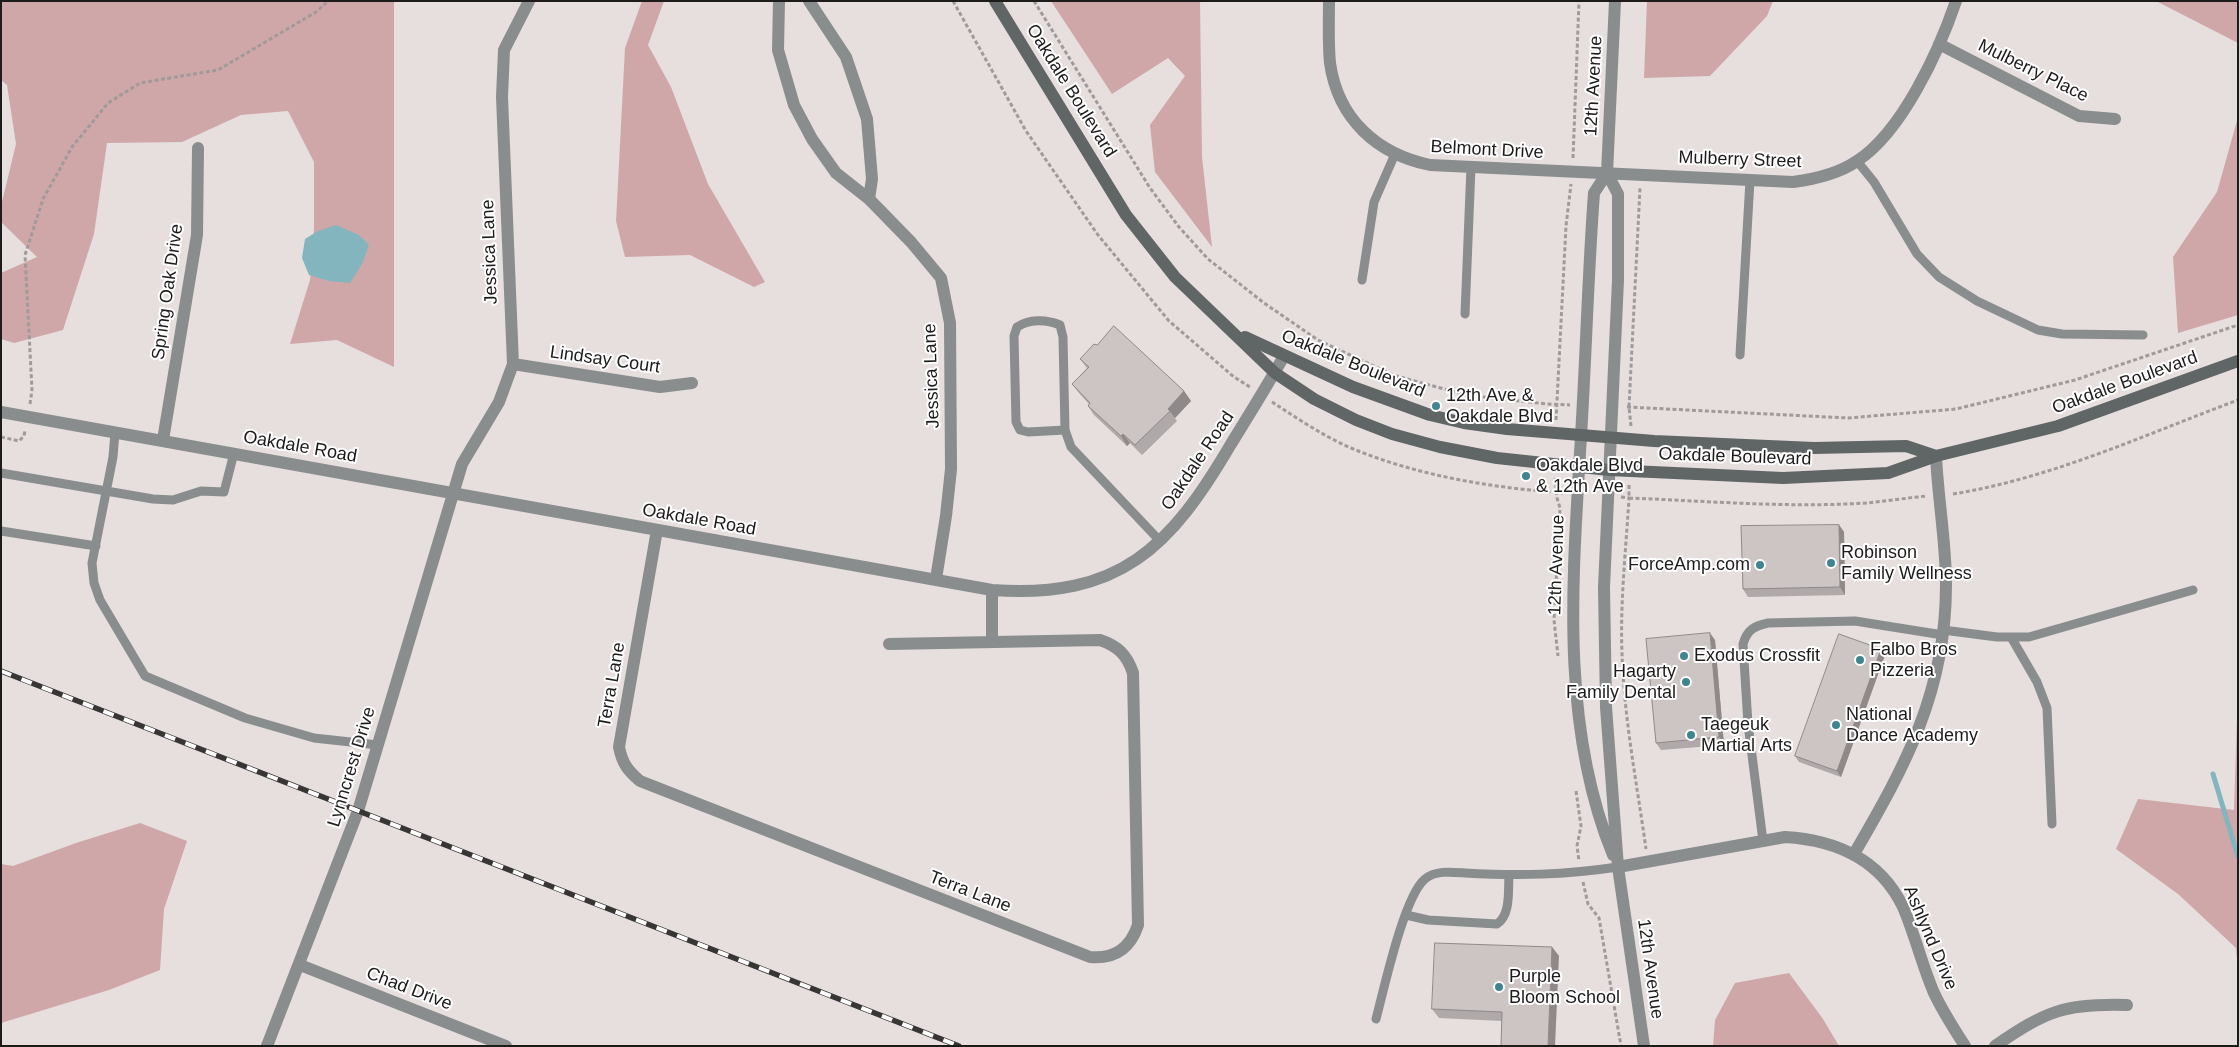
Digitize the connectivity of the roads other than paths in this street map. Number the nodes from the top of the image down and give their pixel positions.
1 (529, 1) edge
2 (778, 1) edge
3 (809, 1) edge
4 (995, 1) edge
5 (1329, 1) edge
6 (1615, 1) edge
7 (1956, 1) edge
8 (1939, 44) junction
9 (2115, 120) dead end
10 (198, 148) dead end
11 (1395, 154) junction
12 (1857, 161) junction
13 (1470, 167) junction
14 (1607, 173) junction
15 (1750, 180) junction
16 (869, 199) junction
17 (1362, 280) dead end
18 (1465, 314) dead end
19 (1236, 333) junction
20 (2143, 334) dead end
21 (1740, 355) dead end
22 (1284, 356) junction
23 (2238, 361) edge
24 (513, 364) junction
25 (1275, 372) junction
26 (692, 383) dead end
27 (1, 412) edge
28 (1065, 430) junction
29 (116, 432) junction
30 (1581, 435) junction
31 (1611, 437) junction
32 (163, 440) junction
33 (234, 453) junction
34 (1936, 456) junction
35 (1579, 467) junction
36 (1609, 470) junction
37 (1, 473) edge
38 (106, 492) junction
39 (453, 493) junction
40 (657, 530) junction
41 (1, 531) edge
42 (1160, 541) junction
43 (96, 546) junction
44 (936, 579) junction
45 (992, 590) junction
46 (2193, 590) dead end
47 (1943, 632) junction
48 (2011, 637) junction
49 (992, 642) junction
50 (889, 644) dead end
51 (378, 745) junction
52 (2052, 824) dead end
53 (1763, 841) junction
54 (1854, 854) junction
55 (1618, 867) junction
56 (1509, 875) junction
57 (1406, 914) junction
58 (300, 965) junction
59 (2127, 1006) dead end
60 (1376, 1019) dead end
61 (267, 1046) edge
62 (506, 1046) edge
63 (1644, 1046) edge
64 (1965, 1046) edge
65 (1995, 1046) edge

1 - 24 street, Jessica Lane
2 - 16 street, Jessica Lane
3 - 16 street
4 - 19 main road, Oakdale Boulevard
5 - 11 street, Belmont Drive
6 - 14 street, 12th Avenue
7 - 8 street, Mulberry Street
8 - 9 street, Mulberry Place
8 - 12 street, Mulberry Street
10 - 32 street, Spring Oak Drive
11 - 13 street, Belmont Drive
11 - 17 lane
12 - 15 street, Mulberry Street
12 - 20 lane
13 - 14 street, Belmont Drive
13 - 18 lane
14 - 15 street, Mulberry Street
14 - 30 street, 12th Avenue
14 - 31 street, 12th Avenue
15 - 21 lane
16 - 44 street, Jessica Lane
19 - 22 main road, Oakdale Boulevard
19 - 25 main road, Oakdale Boulevard
22 - 25 street, Oakdale Road
22 - 30 main road, Oakdale Boulevard
23 - 34 main road, Oakdale Boulevard
24 - 26 street, Lindsay Court
24 - 39 street, Jessica Lane
25 - 35 main road, Oakdale Boulevard
25 - 42 street, Oakdale Road
27 - 29 street, Oakdale Road
28 - 28 lane
28 - 42 lane
29 - 32 street, Oakdale Road
29 - 38 lane
30 - 31 main road, Oakdale Boulevard
30 - 35 street, 12th Avenue
31 - 34 main road, Oakdale Boulevard
31 - 36 street, 12th Avenue
32 - 33 street, Oakdale Road
33 - 38 lane
33 - 39 street, Oakdale Road
34 - 36 main road, Oakdale Boulevard
34 - 47 street
35 - 36 main road, Oakdale Boulevard
35 - 55 street, 12th Avenue
36 - 55 street, 12th Avenue
37 - 38 lane
38 - 43 lane
39 - 40 street, Oakdale Road
39 - 51 street, Lynncrest Drive
40 - 44 street, Oakdale Road
40 - 49 street, Terra Lane
41 - 43 lane
42 - 45 street, Oakdale Road
43 - 51 lane
44 - 45 street, Oakdale Road
45 - 49 street
46 - 48 lane
47 - 48 lane
47 - 53 lane
47 - 54 street
48 - 52 lane
49 - 50 street, Terra Lane
51 - 58 street, Lynncrest Drive
53 - 54 street, Ashlynd Drive
53 - 55 street, Ashlynd Drive
54 - 64 street, Ashlynd Drive
55 - 56 lane
55 - 63 street, 12th Avenue
56 - 57 lane
56 - 57 lane
57 - 60 lane
58 - 61 street, Lynncrest Drive
58 - 62 street, Chad Drive
59 - 65 street

